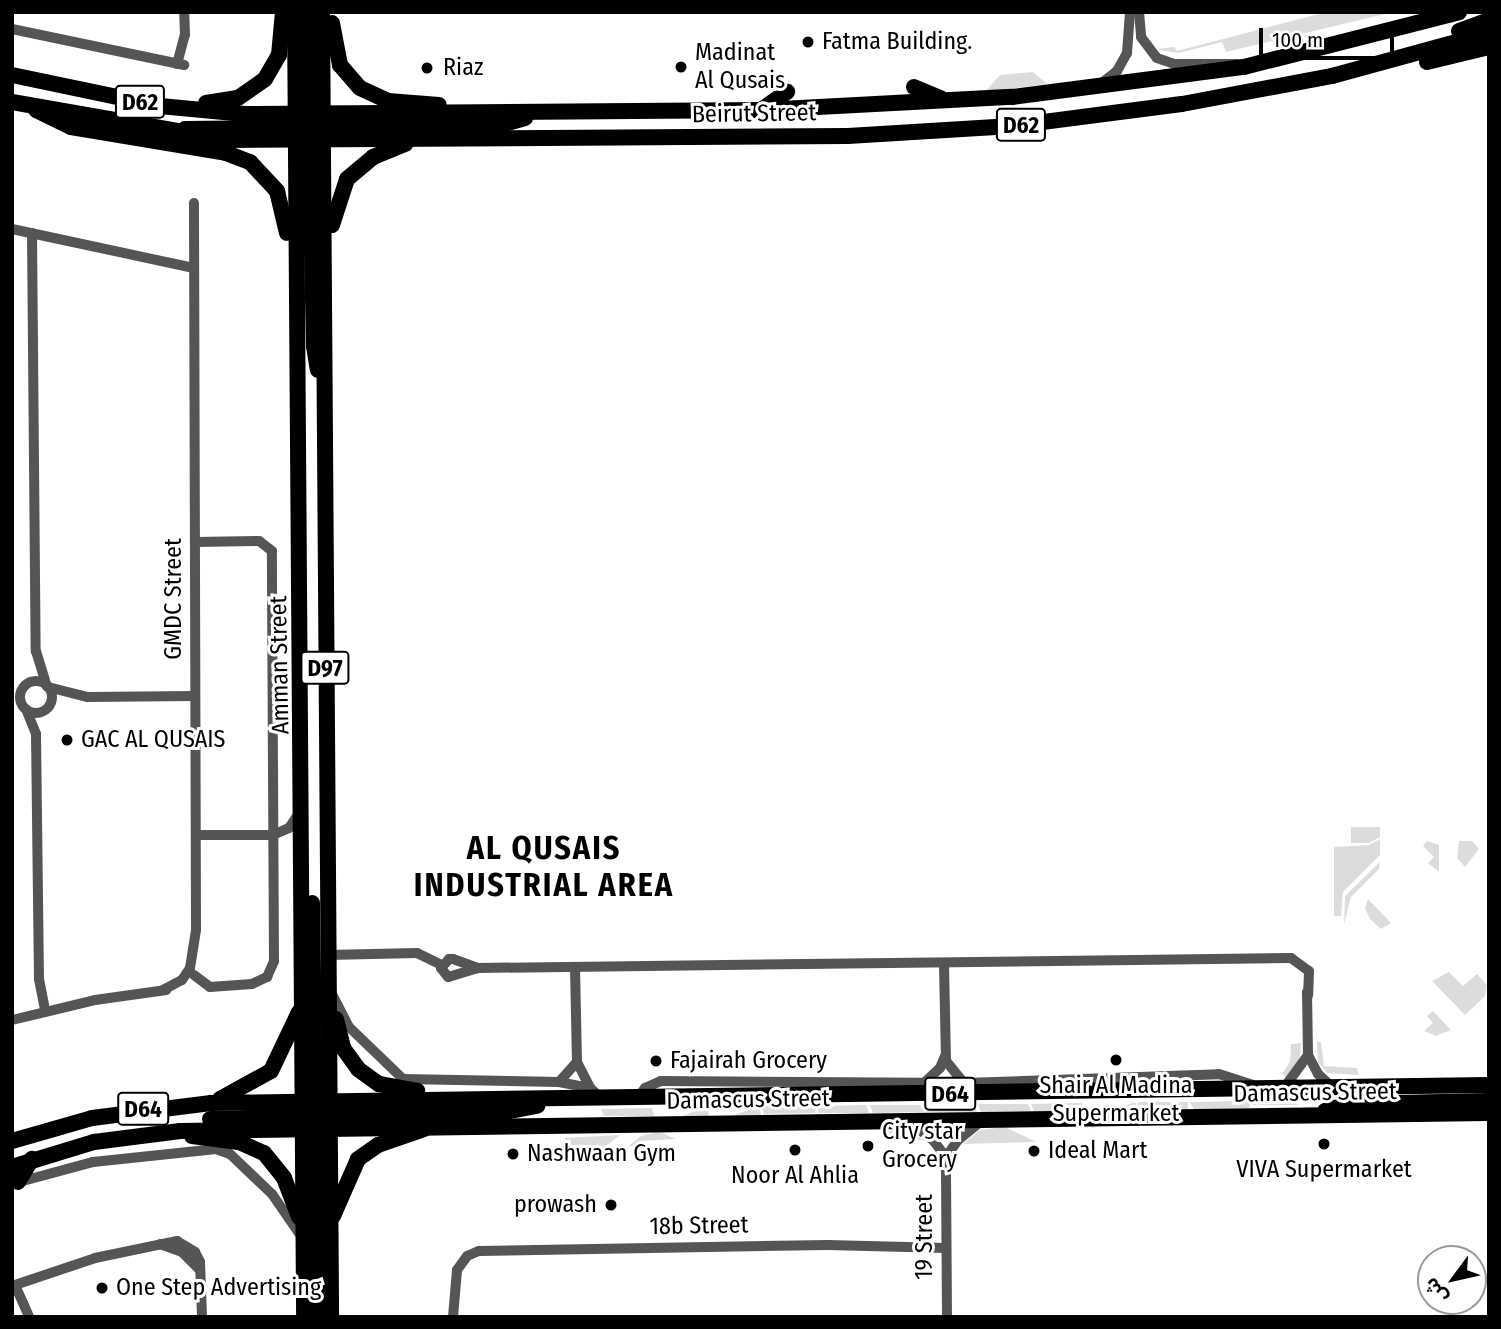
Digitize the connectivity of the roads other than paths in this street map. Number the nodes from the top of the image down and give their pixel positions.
1 (184, 12) edge
2 (283, 12) edge
3 (295, 12) edge
4 (307, 12) edge
5 (322, 12) edge
6 (329, 12) edge
7 (1130, 12) edge
8 (1139, 12) edge
9 (1440, 12) edge
10 (1459, 12) edge
11 (1489, 20) edge
12 (1424, 23) junction
13 (12, 29) edge
14 (1489, 33) edge
15 (1489, 47) edge
16 (1380, 65) junction
17 (1244, 67) junction
18 (12, 75) edge
19 (914, 86) dead end
20 (1093, 88) junction
21 (788, 92) dead end
22 (947, 101) junction
23 (12, 102) edge
24 (31, 106) junction
25 (160, 106) junction
26 (761, 110) junction
27 (536, 113) junction
28 (457, 114) junction
29 (309, 127) junction
30 (414, 140) junction
31 (194, 203) dead end
32 (12, 229) edge
33 (32, 233) junction
34 (326, 258) junction
35 (296, 267) junction
36 (194, 268) junction
37 (325, 388) junction
38 (195, 542) junction
39 (36, 651) junction
40 (26, 686) junction
41 (48, 687) junction
42 (12, 694) edge
43 (195, 696) junction
44 (87, 697) junction
45 (12, 702) edge
46 (25, 708) junction
47 (47, 709) junction
48 (36, 734) junction
49 (304, 803) junction
50 (195, 835) junction
51 (273, 835) junction
52 (304, 873) junction
53 (196, 929) junction
54 (328, 955) junction
55 (442, 965) junction
56 (944, 965) junction
57 (575, 967) junction
58 (478, 968) junction
59 (194, 975) junction
60 (328, 985) junction
61 (163, 990) junction
62 (328, 1005) junction
63 (301, 1006) junction
64 (45, 1011) junction
65 (12, 1020) edge
66 (945, 1055) junction
67 (1308, 1055) junction
68 (577, 1062) junction
69 (559, 1082) junction
70 (925, 1083) junction
71 (965, 1083) junction
72 (1334, 1088) junction
73 (1488, 1088) edge
74 (1263, 1089) junction
75 (1282, 1089) junction
76 (596, 1093) junction
77 (436, 1098) junction
78 (636, 1099) junction
79 (554, 1100) junction
80 (211, 1103) junction
81 (1463, 1113) junction
82 (1489, 1113) edge
83 (317, 1115) junction
84 (1283, 1116) junction
85 (1317, 1116) junction
86 (906, 1121) junction
87 (984, 1121) junction
88 (1489, 1122) edge
89 (429, 1126) junction
90 (180, 1131) junction
91 (1265, 1131) dead end
92 (131, 1136) junction
93 (12, 1141) edge
94 (946, 1157) junction
95 (14, 1178) edge
96 (329, 1224) junction
97 (303, 1233) junction
98 (946, 1245) junction
99 (14, 1286) edge
100 (29, 1317) edge
101 (202, 1317) edge
102 (304, 1317) edge
103 (318, 1317) edge
104 (331, 1317) edge
105 (453, 1317) edge
106 (947, 1317) edge

1 - 13 street
2 - 25 main road
3 - 29 main road, Amman Street / D97
4 - 29 main road
5 - 29 main road, Amman Street / D97
6 - 28 main road
7 - 20 street
8 - 17 street
9 - 12 main road
10 - 12 main road, Beirut Street / D62
11 - 16 main road
12 - 17 main road, Beirut Street / D62
14 - 16 main road, Beirut Street / D62
15 - 16 main road
16 - 30 main road, Beirut Street / D62
17 - 20 main road, Beirut Street / D62
18 - 25 main road, Beirut Street / D62
19 - 22 main road
20 - 22 main road, Beirut Street / D62
21 - 26 main road
22 - 26 main road, Beirut Street / D62
23 - 24 main road, D62
24 - 29 main road, D62
24 - 35 main road
25 - 29 main road, Beirut Street / D62
26 - 27 main road, Beirut Street / D62
27 - 28 main road, Beirut Street / D62
27 - 29 main road
28 - 29 main road, Beirut Street / D62
29 - 30 main road, Beirut Street / D62
29 - 34 main road, Amman Street / D97
29 - 35 main road, Amman Street / D97
29 - 37 main road
30 - 34 main road
31 - 36 street, GMDC Street
32 - 33 street
33 - 36 street
33 - 39 street
34 - 37 main road, Amman Street / D97
35 - 49 main road, Amman Street / D97
36 - 38 street, GMDC Street
37 - 54 main road, Amman Street / D97
38 - 43 street, GMDC Street
38 - 51 street
39 - 40 street
39 - 41 street
40 - 41 street
40 - 42 street
40 - 46 street
41 - 44 street
41 - 47 street
43 - 44 street
43 - 50 street, GMDC Street
44 - 47 street
45 - 46 street
46 - 47 street
46 - 48 street
47 - 48 street
48 - 64 street
49 - 51 street
49 - 52 main road, Amman Street / D97
50 - 51 street
50 - 53 street, GMDC Street
51 - 59 street
52 - 63 main road, Amman Street / D97
52 - 83 main road
53 - 59 street, GMDC Street
53 - 61 street, GMDC Street
54 - 55 street
54 - 60 main road, Amman Street / D97
55 - 58 street
55 - 58 street
56 - 57 street
56 - 66 street
56 - 67 street
57 - 58 street
57 - 68 street
59 - 61 street, GMDC Street
60 - 62 main road, Amman Street / D97
60 - 69 street
61 - 64 street, GMDC Street
62 - 77 main road
62 - 83 main road, Amman Street / D97
63 - 80 main road
63 - 83 main road, Amman Street / D97
64 - 65 street, GMDC Street
66 - 70 street
66 - 71 street
67 - 72 street
67 - 75 street
68 - 69 street
68 - 76 street
69 - 76 street
70 - 71 street
70 - 78 street
71 - 74 street
72 - 73 main road, Damascus Street / D64
72 - 75 main road, Damascus Street / D64
73 - 85 main road
74 - 75 main road, Damascus Street / D64
74 - 78 main road, Damascus Street / D64
76 - 78 main road, Damascus Street / D64
76 - 79 main road, Damascus Street / D64
77 - 79 main road, Damascus Street / D64
77 - 83 main road, Damascus Street / D64
79 - 83 main road
80 - 83 main road, Damascus Street / D64
80 - 93 main road, Damascus Street / D64
81 - 82 main road, Damascus Street / D64
81 - 85 main road, Damascus Street / D64
81 - 88 main road
83 - 89 main road, Damascus Street / D64
83 - 90 main road, Damascus Street / D64
83 - 92 main road
83 - 96 main road, Amman Street / D97
83 - 97 main road, Amman Street / D97
83 - 103 main road
84 - 85 main road, Damascus Street / D64
84 - 87 main road, Damascus Street / D64
84 - 91 main road
86 - 87 main road, Damascus Street / D64
86 - 89 main road, Damascus Street / D64
86 - 94 street
87 - 94 street
89 - 96 main road
90 - 92 main road, Damascus Street / D64
90 - 97 main road
92 - 95 main road, Damascus Street / D64
94 - 98 street, 19 Street
95 - 97 street
96 - 104 main road, Amman Street / D97
97 - 102 main road, Amman Street / D97
98 - 105 street, 18b Street
98 - 106 street, 19 Street
99 - 100 street
99 - 101 street

